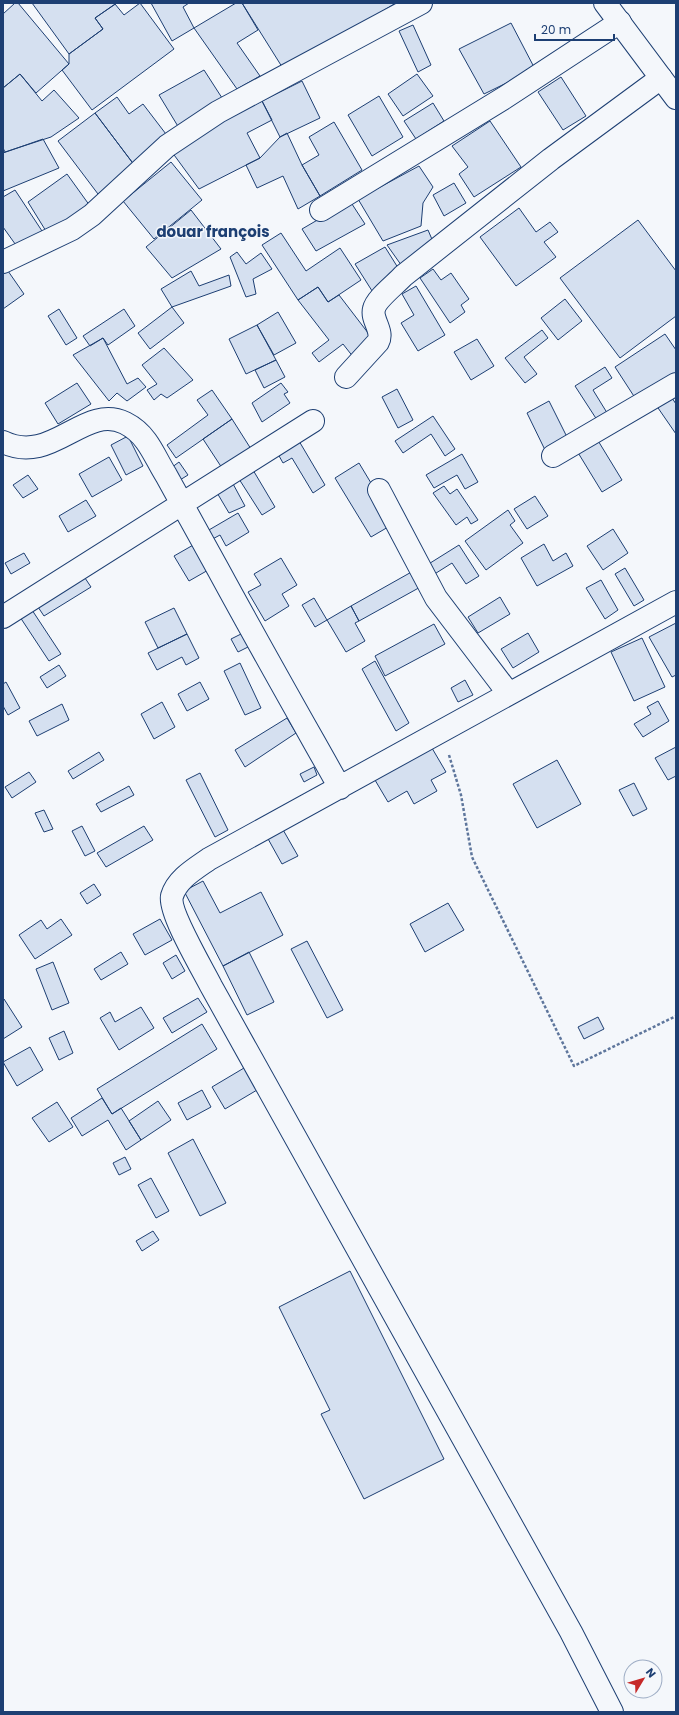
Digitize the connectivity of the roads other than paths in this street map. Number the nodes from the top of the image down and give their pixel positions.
1 (421, 3) edge
2 (605, 3) edge
3 (620, 22) junction
4 (661, 78) junction
5 (676, 98) edge
6 (321, 210) dead end
7 (3, 262) edge
8 (346, 377) dead end
9 (676, 384) edge
10 (313, 421) dead end
11 (3, 442) edge
12 (553, 456) dead end
13 (379, 490) dead end
14 (182, 504) junction
15 (676, 602) edge
16 (3, 617) edge
17 (509, 694) junction
18 (340, 788) junction
19 (612, 1712) edge

1 - 7 street
2 - 3 street
3 - 4 street
3 - 6 street
4 - 5 street
4 - 8 street
9 - 12 street
10 - 14 street
11 - 14 street
13 - 17 street
14 - 16 street
14 - 18 street
15 - 17 street
17 - 18 street
18 - 19 street

